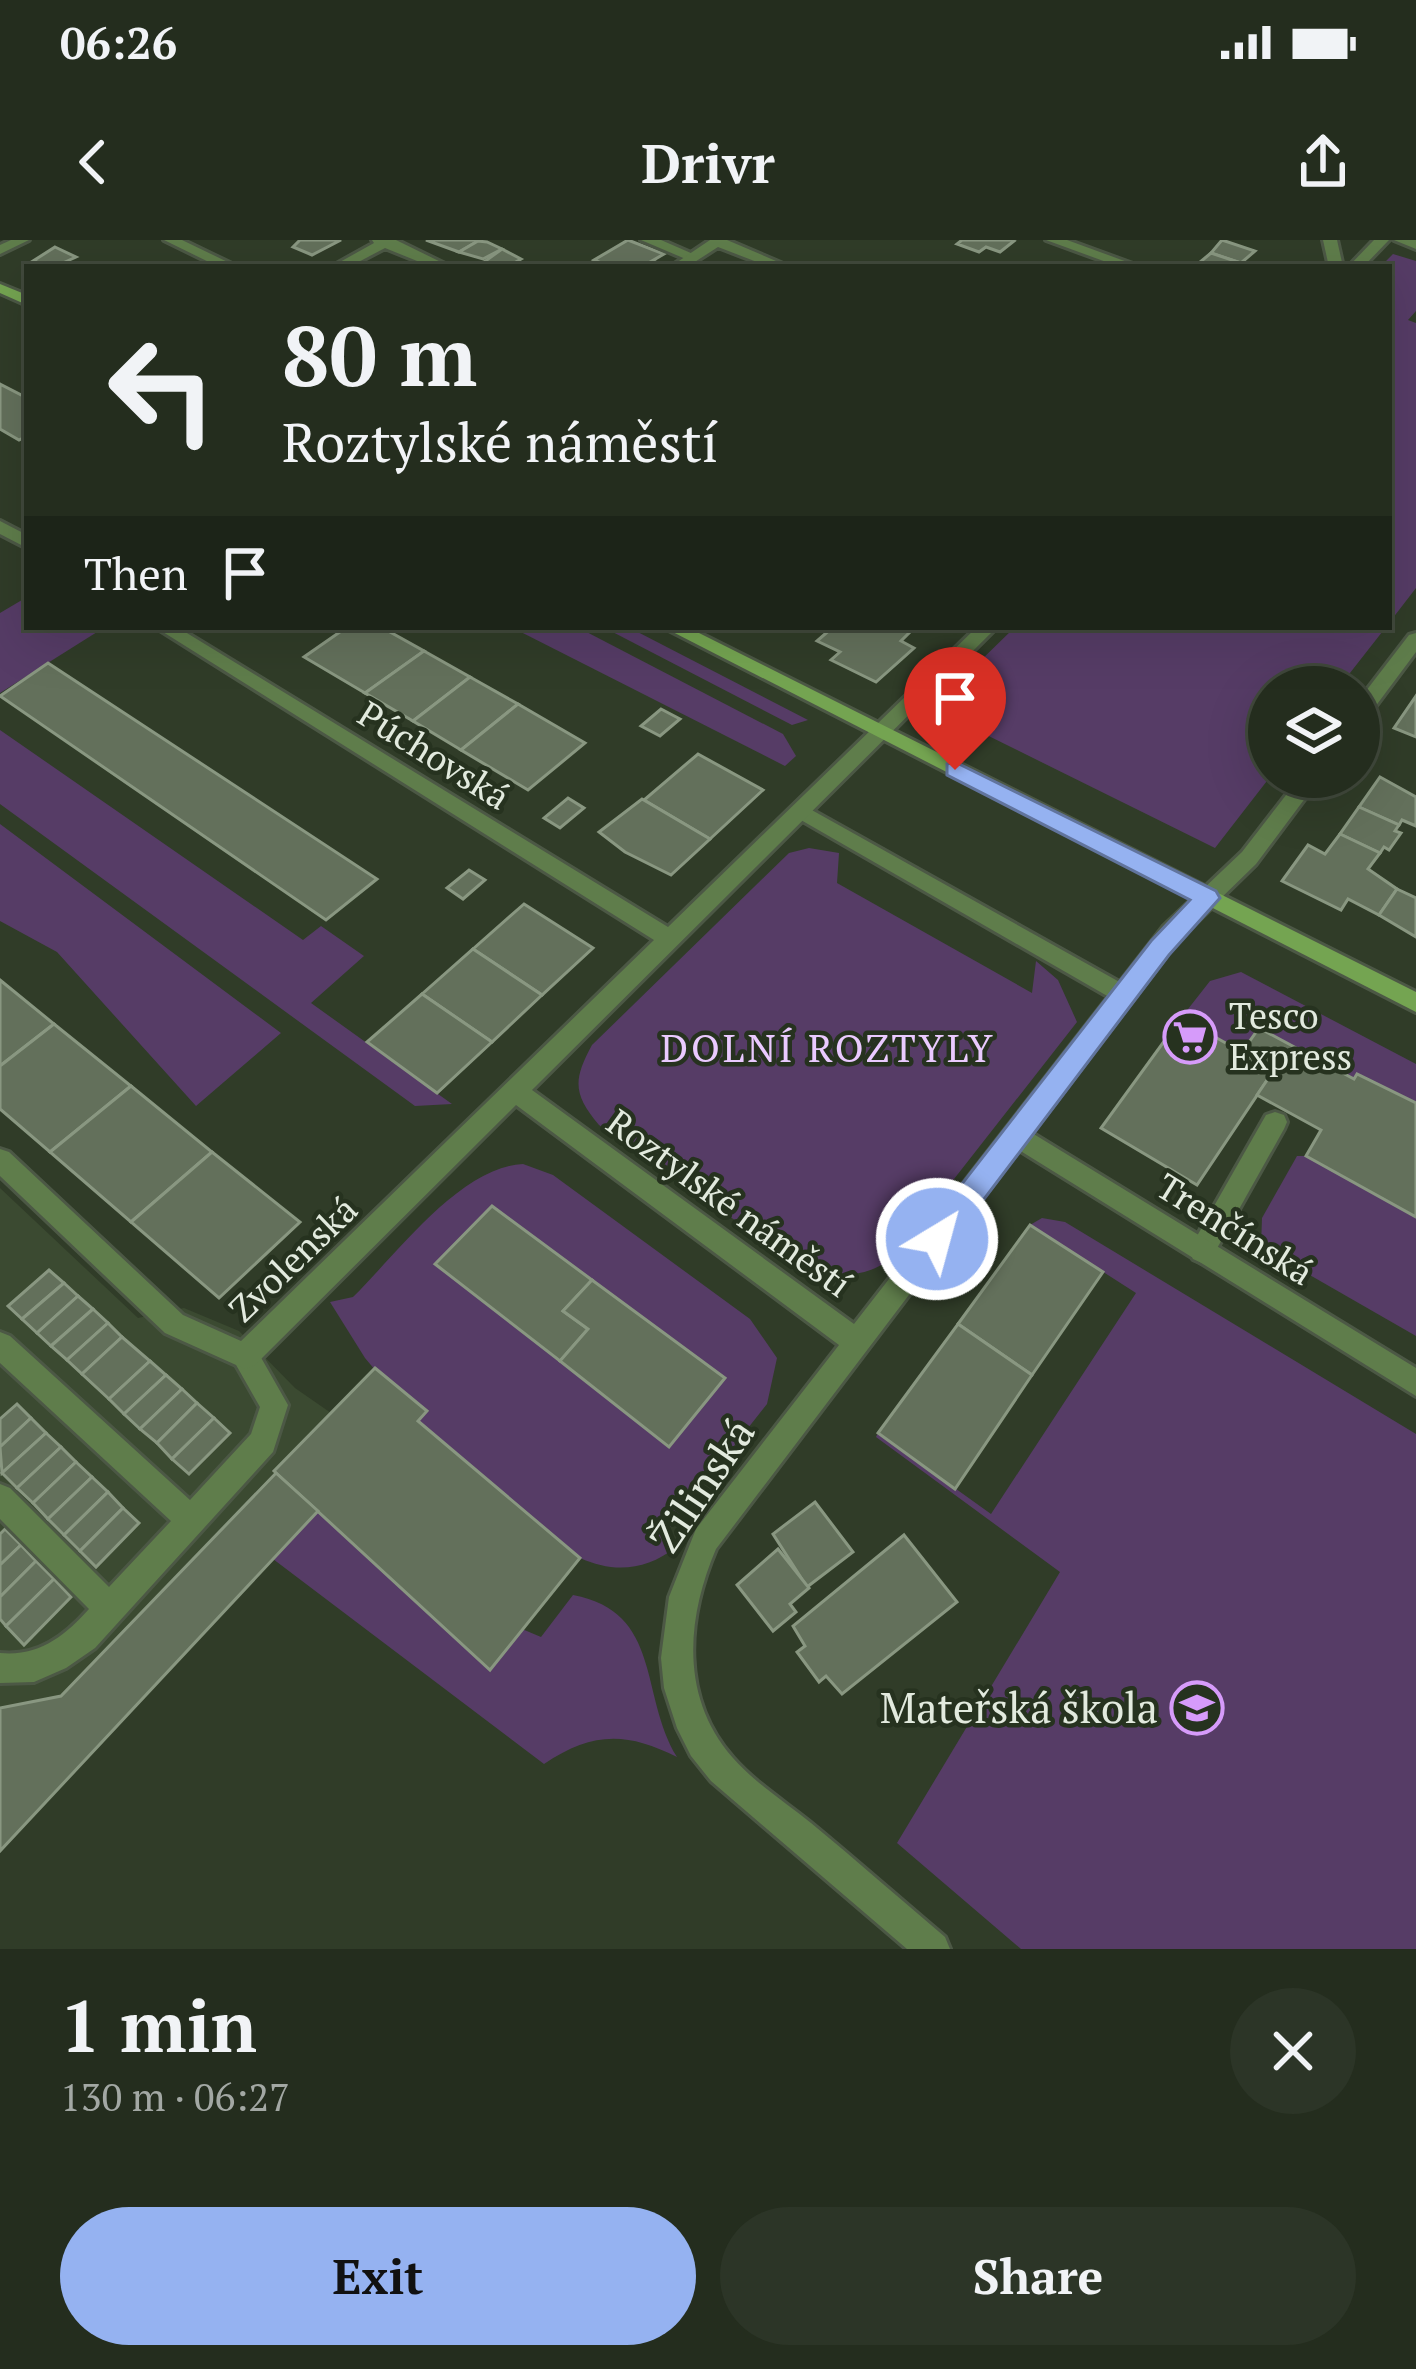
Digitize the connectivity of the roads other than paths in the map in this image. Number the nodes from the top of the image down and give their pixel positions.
1 (22, 240) edge
2 (171, 240) edge
3 (648, 240) edge
4 (1053, 240) edge
5 (1124, 240) edge
6 (1382, 240) edge
7 (1401, 240) edge
8 (384, 241) edge
9 (718, 241) edge
10 (1416, 245) edge
11 (0, 250) edge
12 (693, 257) junction
13 (1097, 262) edge
14 (224, 264) edge
15 (343, 264) edge
16 (437, 264) edge
17 (682, 264) edge
18 (776, 264) edge
19 (1358, 264) edge
20 (169, 630) edge
21 (678, 630) edge
22 (985, 630) edge
23 (1416, 639) edge
24 (1395, 666) junction
25 (1416, 674) edge
26 (1380, 686) edge
27 (881, 733) junction
28 (1295, 798) edge
29 (801, 811) junction
30 (1207, 898) junction
31 (670, 939) junction
32 (1124, 995) junction
33 (1416, 1003) edge
34 (515, 1091) junction
35 (1275, 1122) dead end
36 (1016, 1136) junction
37 (0, 1160) edge
38 (1202, 1251) junction
39 (857, 1342) junction
40 (0, 1345) edge
41 (245, 1356) junction
42 (1416, 1383) edge
43 (0, 1498) edge
44 (191, 1520) junction
45 (110, 1609) junction
46 (0, 1668) edge
47 (933, 1949) edge

1 - 11 street
2 - 14 street
3 - 12 street
4 - 13 street
5 - 13 street
6 - 19 street
7 - 10 street
8 - 15 street
8 - 16 street
9 - 12 street
9 - 18 street
12 - 17 street
20 - 31 street, Púchovská
21 - 27 street
22 - 27 street
23 - 24 street
24 - 25 street
24 - 26 street
27 - 29 street
27 - 30 street
28 - 30 street, Roztylské náměstí
29 - 31 street
29 - 32 street
30 - 32 street, Roztylské náměstí
30 - 33 street
31 - 34 street
32 - 36 street, Roztylské náměstí
34 - 39 street, Roztylské náměstí
34 - 41 street, Zvolenská
35 - 38 street
36 - 38 street, Trenčínská
36 - 39 street, Roztylské náměstí
37 - 41 street, Zvolenská
38 - 42 street, Trenčínská
39 - 47 street, Žilinská
40 - 44 street
41 - 44 street
43 - 45 street
44 - 45 street
45 - 46 street

